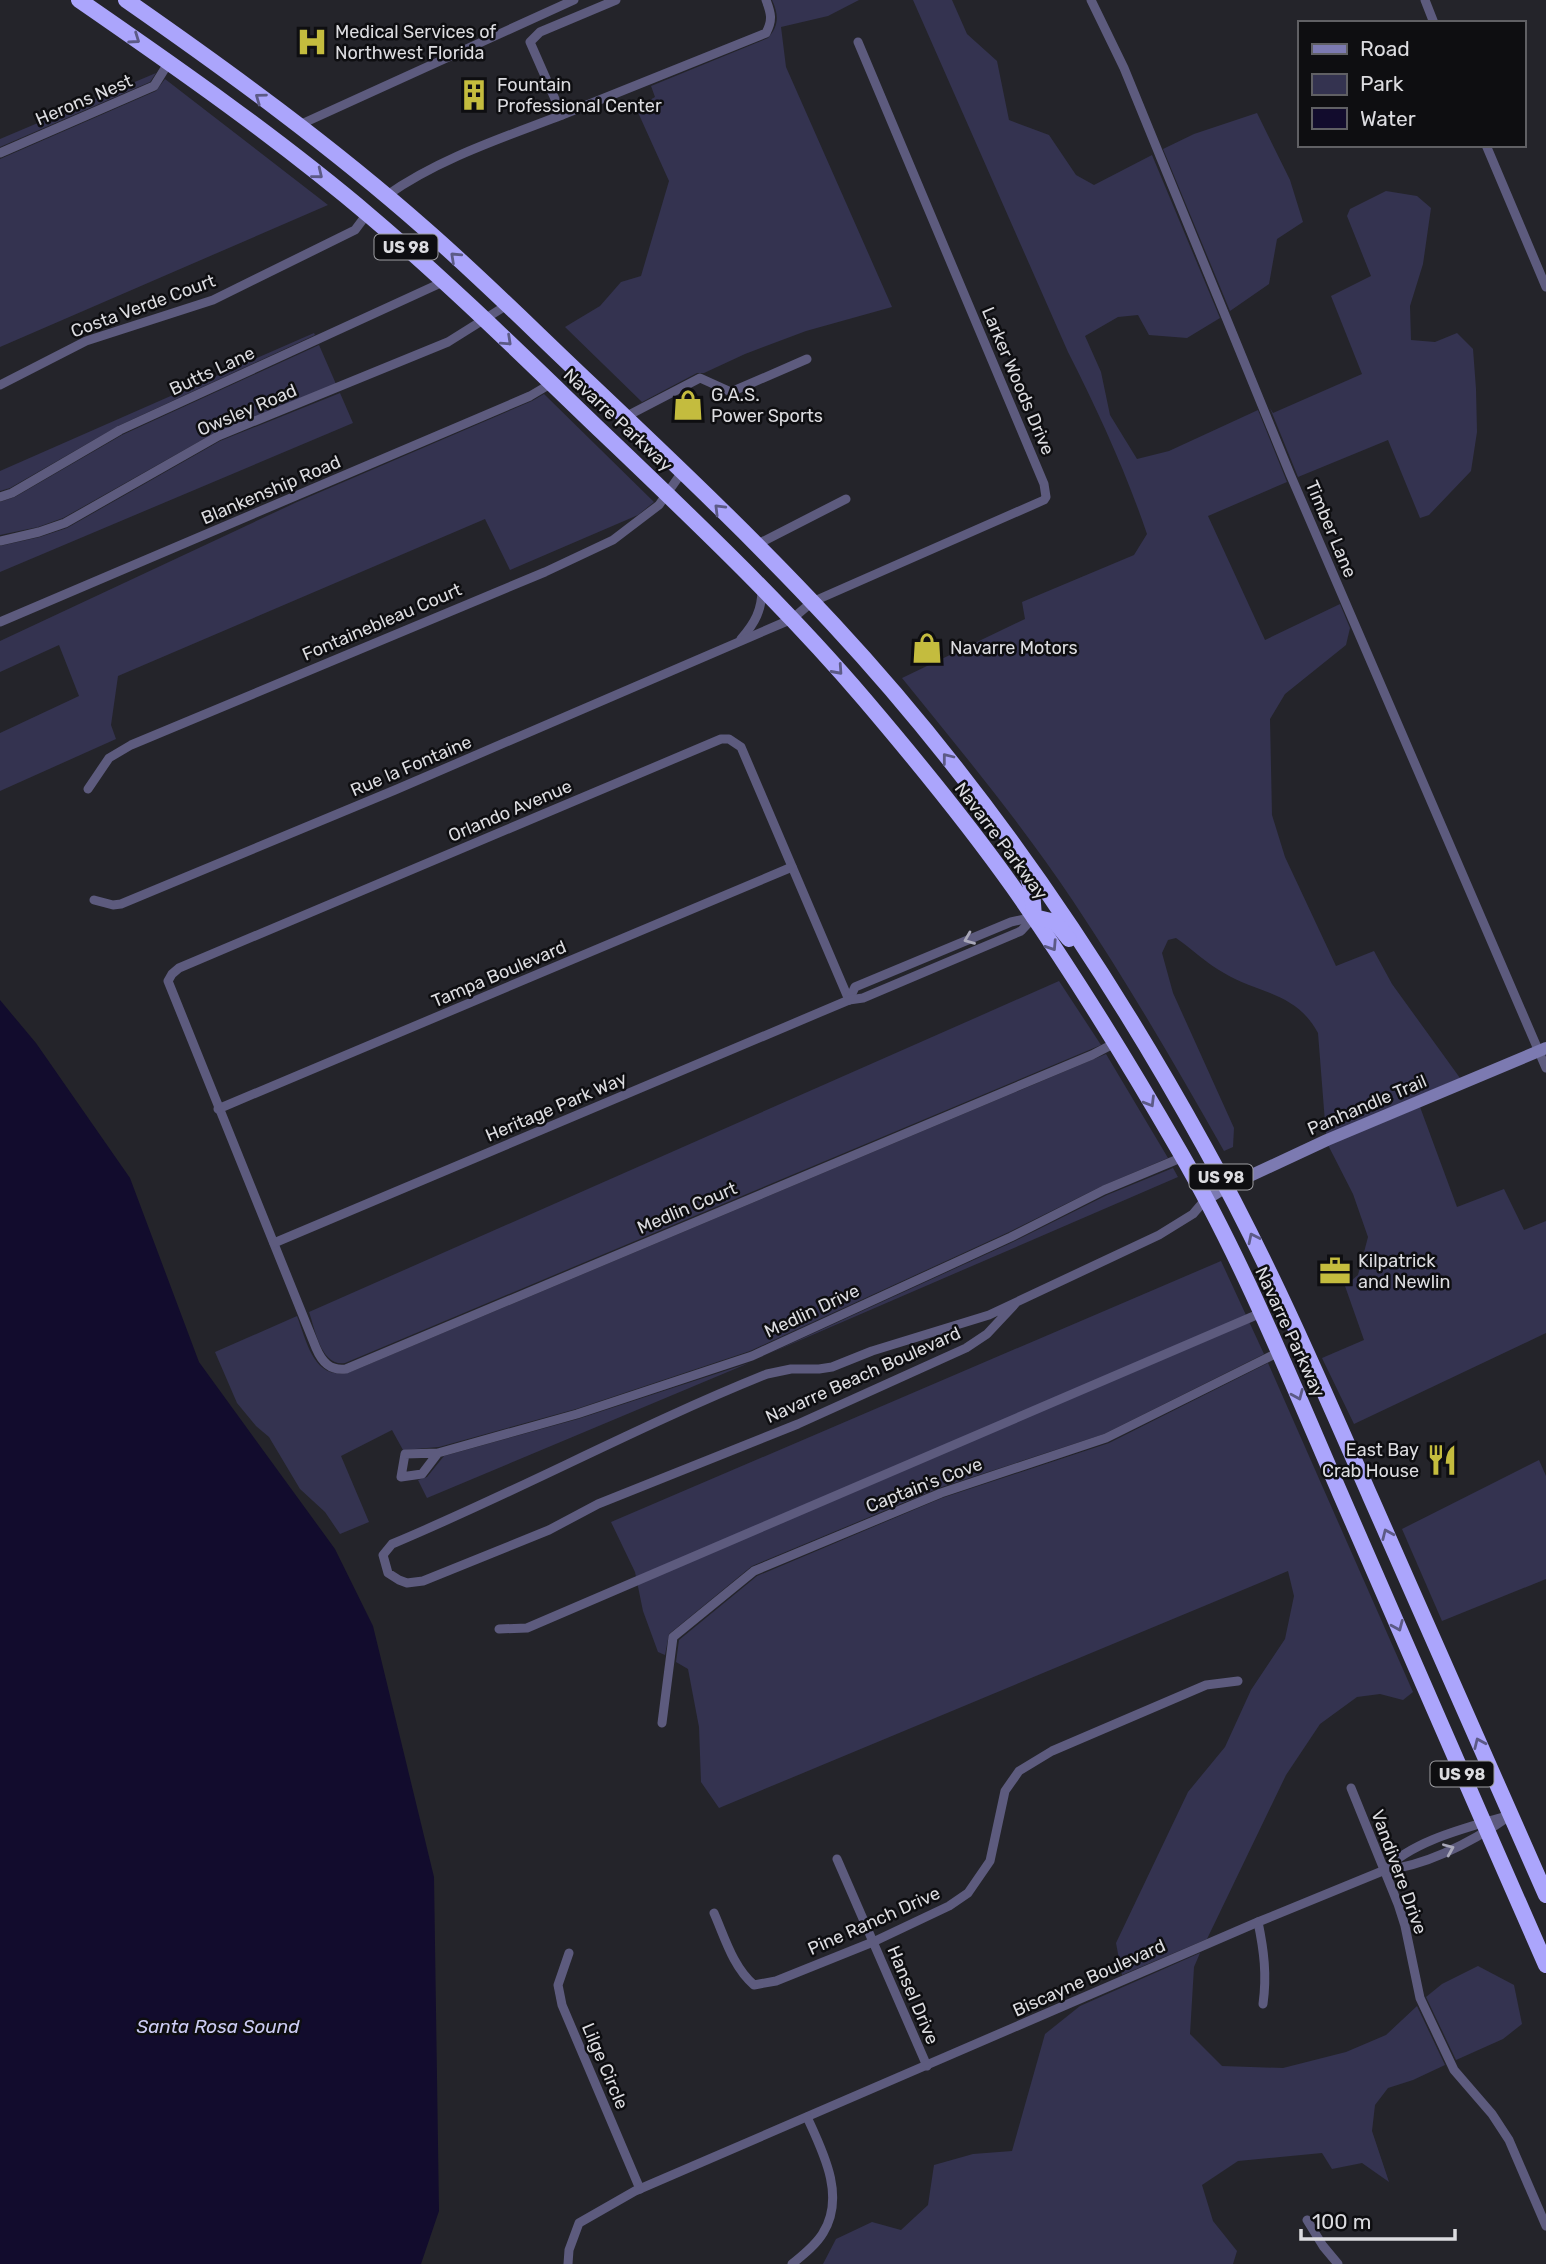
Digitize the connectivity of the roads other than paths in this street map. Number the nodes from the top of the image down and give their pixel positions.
1 (79, 0) edge
2 (126, 0) edge
3 (574, 0) edge
4 (616, 0) edge
5 (765, 0) edge
6 (1091, 0) edge
7 (1425, 0) edge
8 (144, 5) edge
9 (1433, 21) edge
10 (858, 42) dead end
11 (169, 62) junction
12 (562, 115) junction
13 (297, 126) junction
14 (1487, 147) edge
15 (0, 153) edge
16 (386, 196) junction
17 (367, 214) junction
18 (443, 282) junction
19 (1546, 287) edge
20 (507, 305) junction
21 (485, 321) junction
22 (807, 359) dead end
23 (552, 383) junction
24 (0, 385) edge
25 (625, 417) junction
26 (682, 472) junction
27 (667, 492) junction
28 (0, 497) edge
29 (846, 499) dead end
30 (0, 541) edge
31 (757, 545) junction
32 (762, 588) junction
33 (812, 602) junction
34 (792, 619) junction
35 (0, 622) edge
36 (737, 643) junction
37 (88, 789) dead end
38 (1010, 838) junction
39 (792, 867) junction
40 (94, 900) dead end
41 (1034, 917) junction
42 (849, 1000) junction
43 (1115, 1043) junction
44 (1542, 1049) edge
45 (1546, 1069) edge
46 (1182, 1106) junction
47 (218, 1109) junction
48 (1183, 1157) junction
49 (1226, 1187) junction
50 (1205, 1200) junction
51 (274, 1242) junction
52 (1015, 1304) junction
53 (1261, 1313) junction
54 (1279, 1352) junction
55 (438, 1453) dead end
56 (499, 1629) dead end
57 (1238, 1681) dead end
58 (662, 1723) dead end
59 (1351, 1788) dead end
60 (1511, 1815) junction
61 (1485, 1827) junction
62 (837, 1859) dead end
63 (1385, 1870) junction
64 (1546, 1895) edge
65 (714, 1913) dead end
66 (1258, 1922) junction
67 (873, 1942) junction
68 (569, 1953) dead end
69 (1546, 1965) edge
70 (1262, 2004) dead end
71 (927, 2066) junction
72 (807, 2117) junction
73 (640, 2189) junction
74 (1307, 2220) dead end
75 (1546, 2226) edge
76 (568, 2264) edge
77 (792, 2264) edge
78 (1338, 2264) edge

1 -> 11 highway, Navarre Parkway / US 98
2 - 8 highway, Navarre Parkway / US 98
3 - 13 street
4 - 12 street
5 - 12 street
6 - 44 street, Timber Lane
7 - 9 street
13 -> 8 highway, Navarre Parkway / US 98
10 - 33 street, Larker Woods Drive
11 - 15 street, Herons Nest
11 -> 17 highway, Navarre Parkway / US 98
12 - 16 street
13 - 16 highway, Navarre Parkway / US 98
14 - 19 street
20 -> 16 highway, Navarre Parkway / US 98
17 - 18 highway, Navarre Parkway / US 98
17 - 24 street, Costa Verde Court
18 - 21 highway, Navarre Parkway / US 98
18 - 28 street, Butts Lane
20 - 21 street, Owsley Road
20 - 25 highway, Navarre Parkway / US 98
21 -> 23 highway, Navarre Parkway / US 98
21 - 30 street, Owsley Road
22 - 25 street
23 - 27 highway, Navarre Parkway / US 98
23 - 35 street, Blankenship Road
25 - 26 highway, Navarre Parkway / US 98
26 - 27 street, Fontainebleau Court
31 -> 26 highway, Navarre Parkway / US 98
27 - 32 highway, Navarre Parkway / US 98
27 - 37 street, Fontainebleau Court
29 - 31 street
31 - 33 highway, Navarre Parkway / US 98
32 - 34 highway, Navarre Parkway / US 98
32 - 36 street, Rue la Fontaine
33 - 34 street, Rue la Fontaine
38 -> 33 highway, Navarre Parkway / US 98
34 - 36 street, Rue la Fontaine
34 -> 41 highway, Navarre Parkway / US 98
36 - 40 street, Rue la Fontaine
38 - 41 highway
38 - 46 highway, Navarre Parkway / US 98
39 - 42 street, Orlando Avenue
39 - 47 street, Tampa Boulevard
39 - 47 street, Orlando Avenue
41 - 42 street, Heritage Park Way
41 -> 43 highway, Navarre Parkway / US 98
41 - 46 highway
42 - 51 street, Heritage Park Way
43 -> 48 highway, Navarre Parkway / US 98
43 - 51 street, Medlin Court
44 - 45 street, Timber Lane
44 - 49 street, Panhandle Trail
46 - 49 highway, Navarre Parkway / US 98
47 - 51 street
48 - 50 highway, Navarre Parkway / US 98
48 - 55 street, Medlin Drive
49 - 50 street, Panhandle Trail
60 -> 49 highway, Navarre Parkway / US 98
50 - 52 street
50 - 53 highway, Navarre Parkway / US 98
52 - 52 street, Navarre Beach Boulevard
53 - 54 highway, Navarre Parkway / US 98
53 - 56 street
54 - 58 street, Captain's Cove
54 -> 61 highway, Navarre Parkway / US 98
57 - 67 street, Pine Ranch Drive
59 - 63 street, Vandivere Drive
60 - 61 street, Biscayne Boulevard
60 - 64 highway, Navarre Parkway / US 98
61 - 63 street, Biscayne Boulevard
61 - 69 highway, Navarre Parkway / US 98
62 - 67 street, Hansel Drive
63 - 66 street, Biscayne Boulevard
63 - 75 street, Vandivere Drive
65 - 67 street, Pine Ranch Drive
66 - 70 street
66 - 71 street, Biscayne Boulevard
67 - 71 street, Hansel Drive
68 - 73 street, Lilge Circle
71 - 72 street, Biscayne Boulevard
72 - 73 street, Biscayne Boulevard
72 - 77 street
73 - 76 street, Biscayne Boulevard
74 - 78 street

